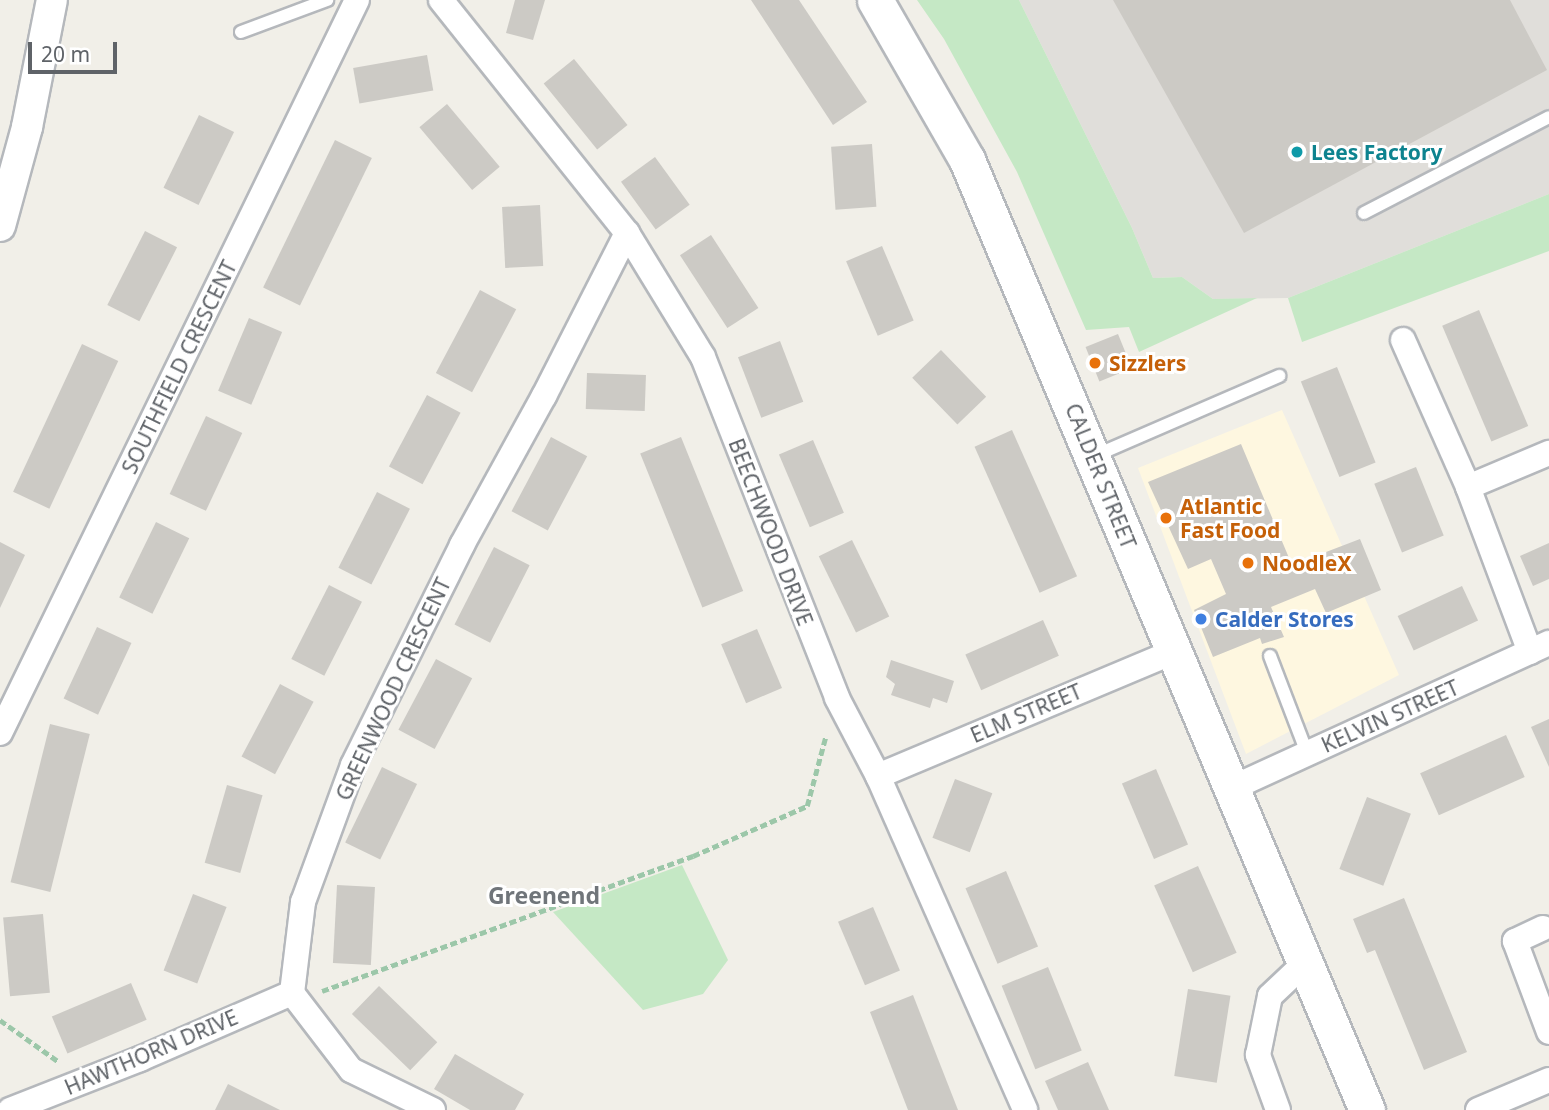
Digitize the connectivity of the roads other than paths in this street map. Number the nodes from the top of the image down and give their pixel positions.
1 (52, 0) edge
2 (327, 0) edge
3 (357, 0) edge
4 (441, 0) edge
5 (875, 0) edge
6 (241, 32) dead end
7 (1549, 117) edge
8 (1364, 213) dead end
9 (0, 226) edge
10 (627, 233) junction
11 (1403, 340) dead end
12 (1279, 376) dead end
13 (1549, 453) edge
14 (1094, 456) junction
15 (1468, 487) junction
16 (1539, 648) edge
17 (1175, 651) junction
18 (1270, 656) dead end
19 (0, 733) edge
20 (1307, 753) junction
21 (878, 776) junction
22 (1232, 788) junction
23 (1543, 928) dead end
24 (1304, 964) junction
25 (295, 997) junction
26 (1549, 1032) edge
27 (1549, 1080) edge
28 (1527, 1100) edge
29 (0, 1104) edge
30 (2, 1110) edge
31 (10, 1110) edge
32 (433, 1110) edge
33 (1025, 1110) edge
34 (1278, 1110) edge
35 (1367, 1110) edge
36 (1478, 1110) edge

1 - 9 street
2 - 6 lane
3 - 19 street, SOUTHFIELD CRESCENT
4 - 10 street, BEECHWOOD DRIVE
5 - 14 main road, CALDER STREET
7 - 8 lane
10 - 21 street, BEECHWOOD DRIVE
10 - 25 street, GREENWOOD CRESCENT
11 - 15 street
12 - 14 lane
13 - 15 street
14 - 17 main road, CALDER STREET
15 - 16 street
16 - 20 street, KELVIN STREET
17 - 21 street, ELM STREET
17 - 22 main road, CALDER STREET
18 - 20 lane
20 - 22 street, KELVIN STREET
21 - 33 street, BEECHWOOD DRIVE
22 - 24 main road, CALDER STREET
23 - 26 street
24 - 34 street
24 - 35 main road, CALDER STREET
25 - 31 street, HAWTHORN DRIVE
25 - 32 street
27 - 28 street
28 - 36 street
29 - 30 street

